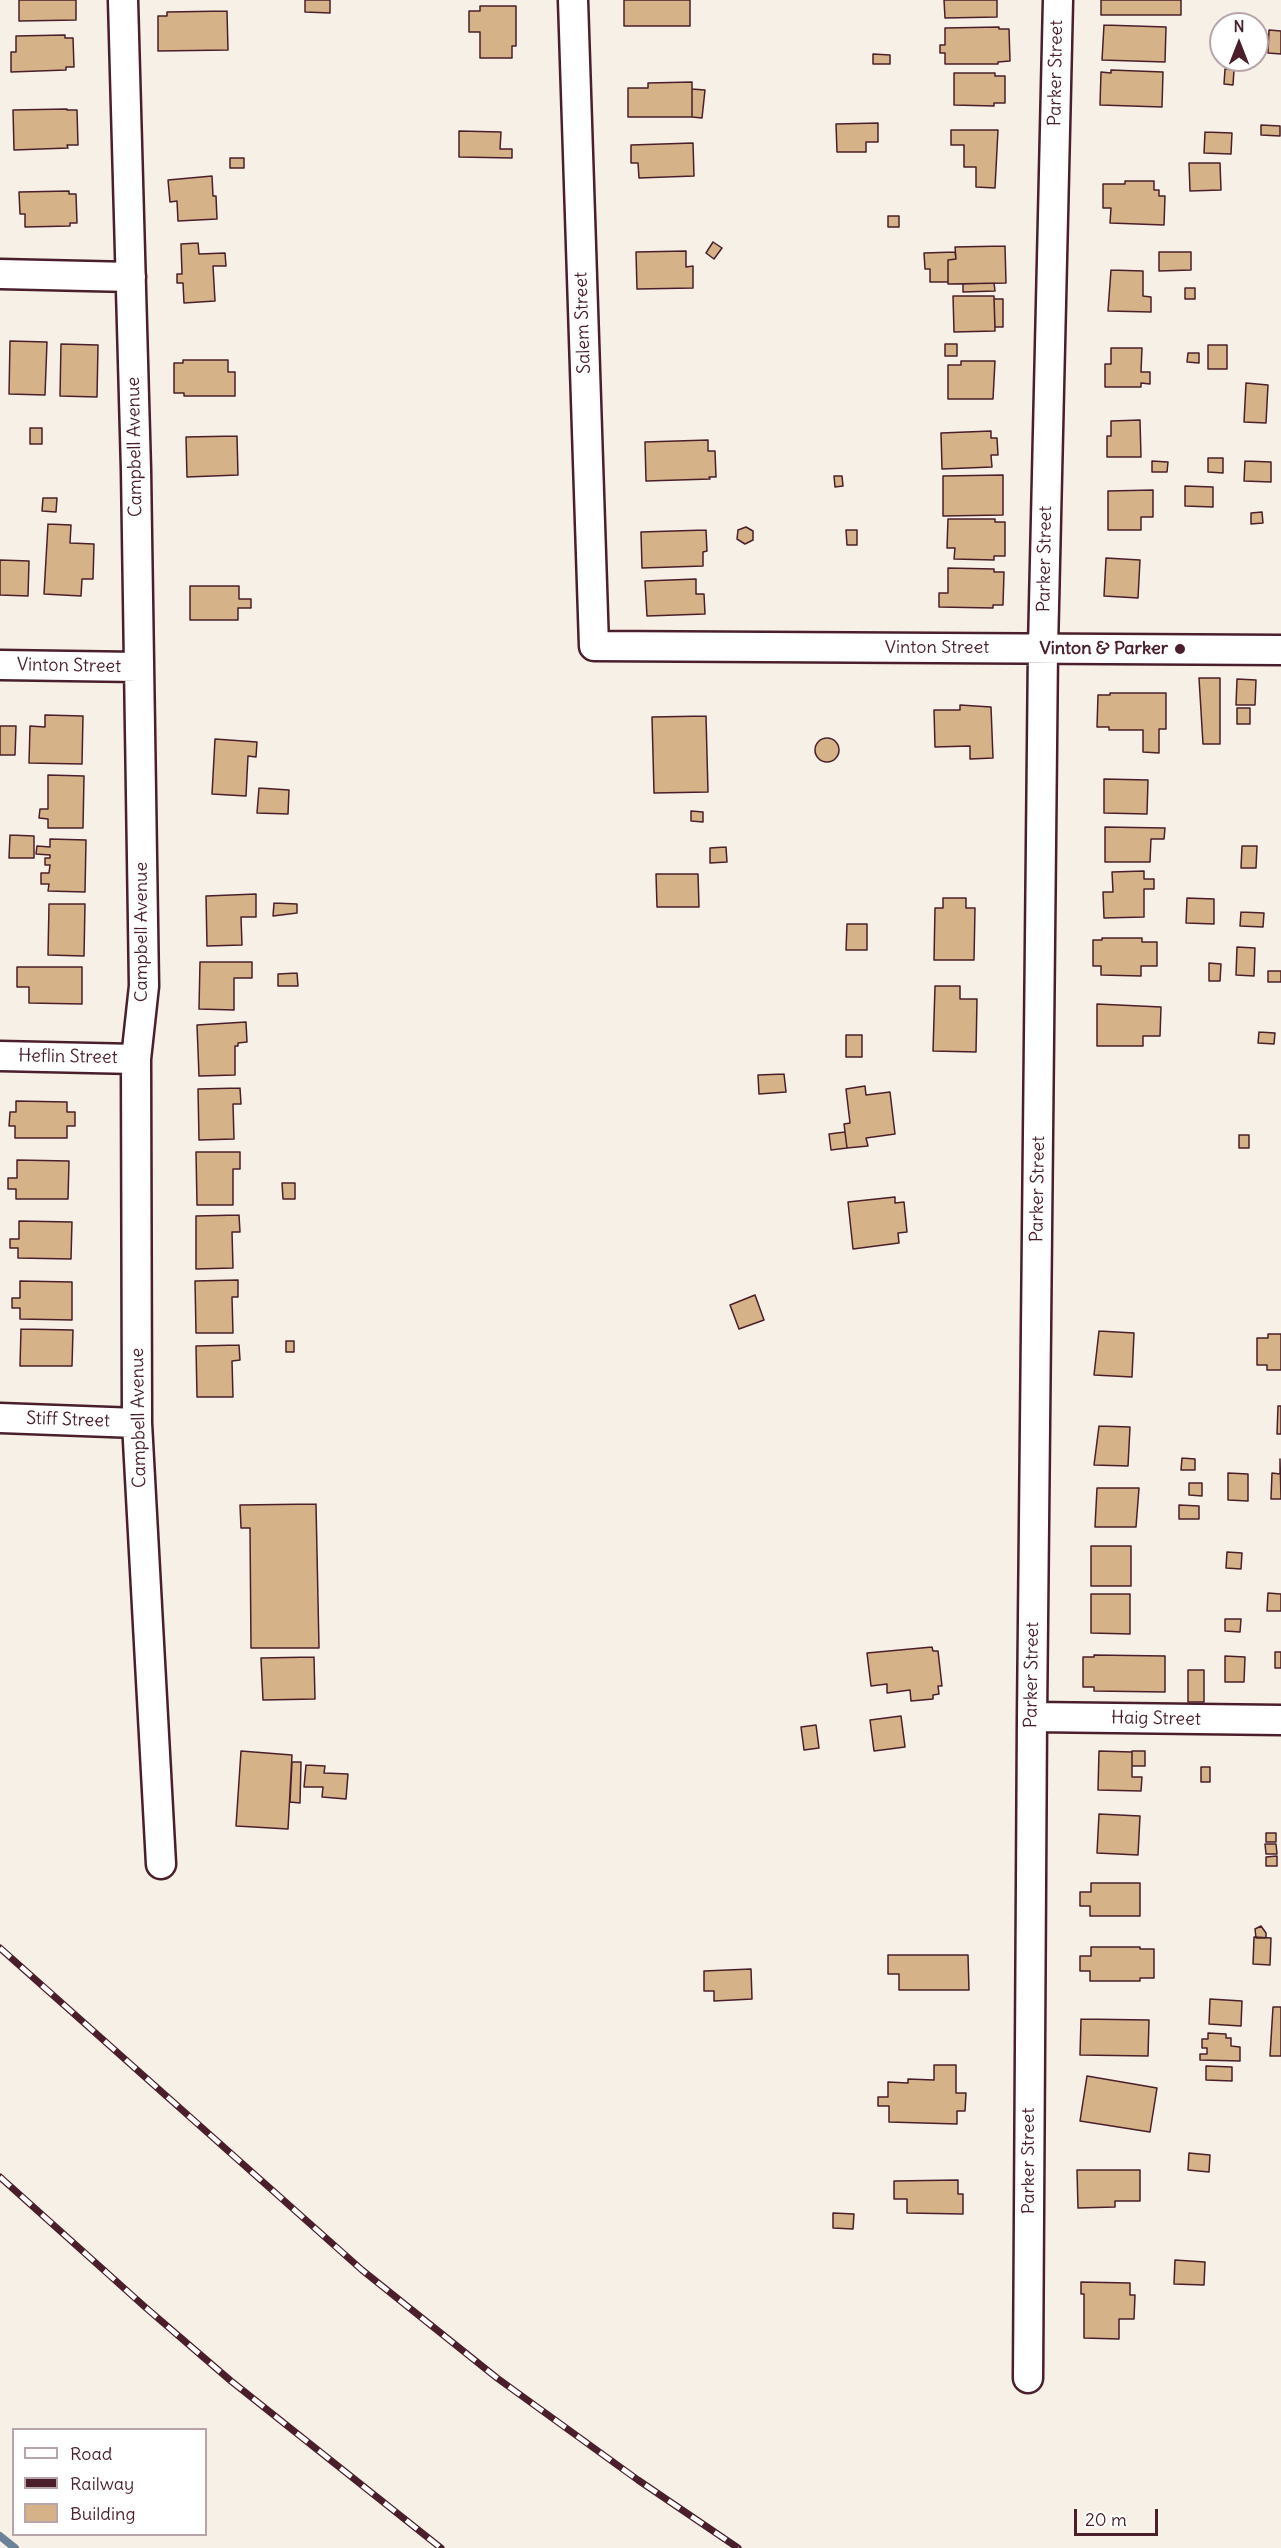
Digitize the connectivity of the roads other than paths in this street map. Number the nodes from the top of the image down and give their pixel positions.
1 (123, 0) edge
2 (573, 0) edge
3 (1058, 0) edge
4 (0, 274) edge
5 (131, 277) junction
6 (594, 646) joint
7 (1043, 648) junction
8 (1281, 650) edge
9 (0, 665) edge
10 (138, 667) junction
11 (0, 1056) edge
12 (136, 1059) junction
13 (0, 1418) edge
14 (137, 1423) junction
15 (1032, 1717) junction
16 (1281, 1720) edge
17 (161, 1864) dead end
18 (1028, 2378) dead end

1 - 5 street, Campbell Avenue
2 - 6 street, Salem Street
3 - 7 street, Parker Street
4 - 5 street
5 - 10 street, Campbell Avenue
6 - 7 street, Vinton Street
7 - 8 street, Vinton Street
7 - 15 street, Parker Street
9 - 10 street, Vinton Street
10 - 12 street, Campbell Avenue
11 - 12 street, Heflin Street
12 - 14 street, Campbell Avenue
13 - 14 street, Stiff Street
14 - 17 street, Campbell Avenue
15 - 16 street, Haig Street
15 - 18 street, Parker Street

